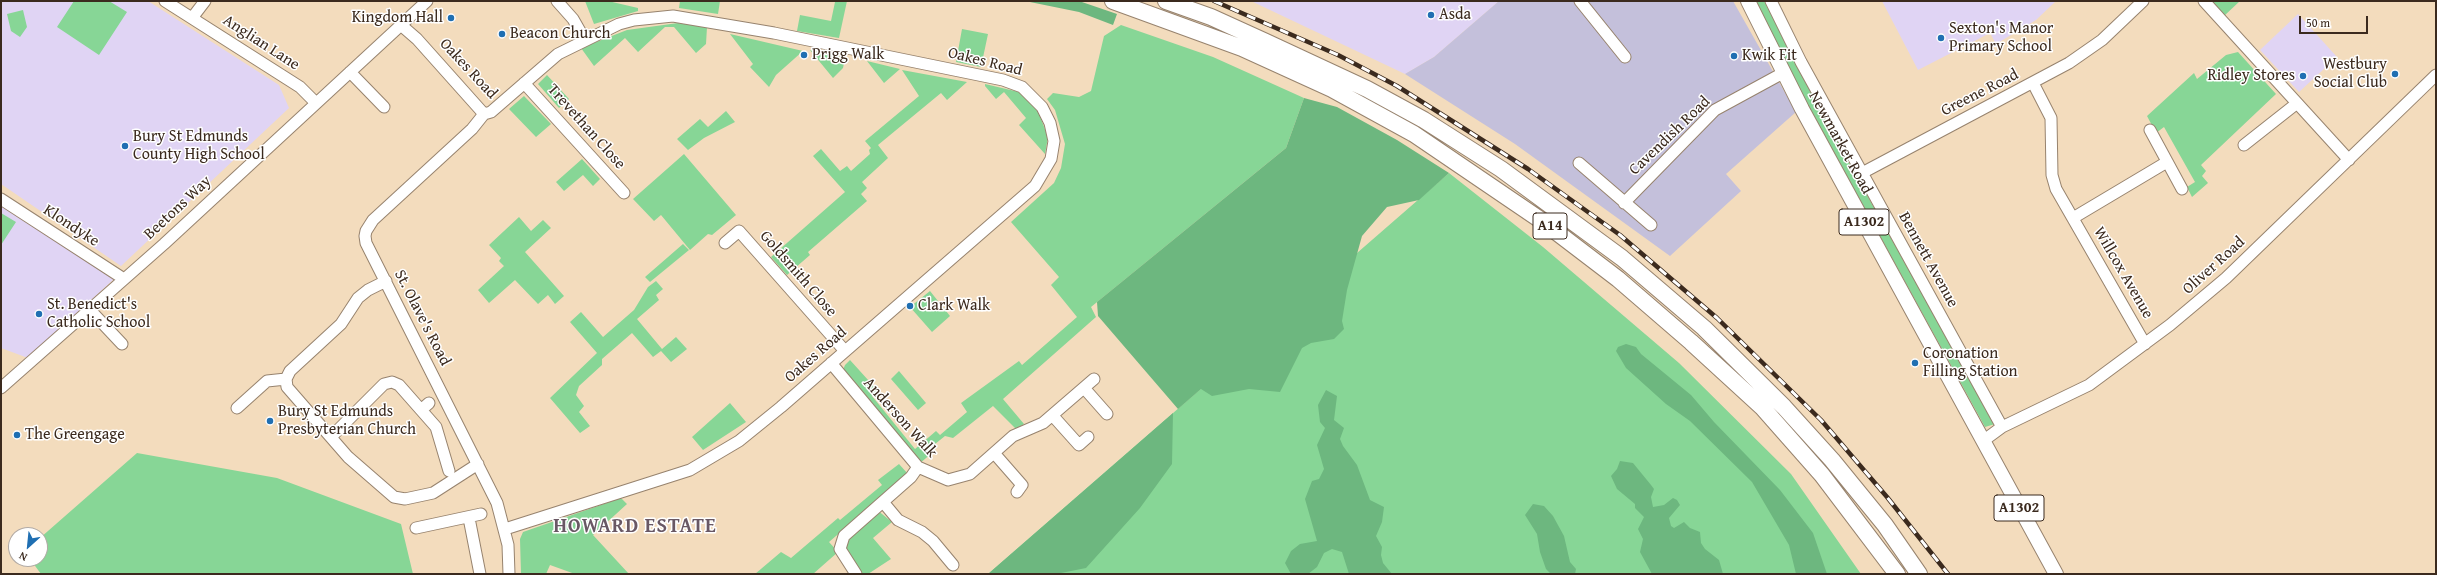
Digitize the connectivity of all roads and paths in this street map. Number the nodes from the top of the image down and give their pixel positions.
1 (165, 1) edge
2 (205, 1) edge
3 (427, 1) edge
4 (556, 1) edge
5 (1113, 1) edge
6 (1166, 1) edge
7 (1580, 1) edge
8 (1748, 1) edge
9 (1771, 1) edge
10 (2143, 1) edge
11 (2204, 1) edge
12 (192, 18) junction
13 (402, 26) junction
14 (585, 40) junction
15 (1625, 57) dead end
16 (350, 72) junction
17 (1783, 73) junction
18 (2436, 75) edge
19 (524, 83) junction
20 (2033, 83) junction
21 (316, 103) junction
22 (2296, 104) junction
23 (384, 107) dead end
24 (484, 114) junction
25 (2150, 130) dead end
26 (2244, 145) dead end
27 (2348, 160) junction
28 (2166, 162) junction
29 (1579, 163) dead end
30 (1862, 173) junction
31 (2182, 189) dead end
32 (624, 193) dead end
33 (1, 199) edge
34 (1624, 203) junction
35 (2073, 218) junction
36 (1651, 225) dead end
37 (725, 243) dead end
38 (124, 279) junction
39 (386, 281) junction
40 (90, 310) junction
41 (122, 344) dead end
42 (2145, 344) junction
43 (845, 351) junction
44 (831, 363) junction
45 (286, 379) junction
46 (1094, 379) dead end
47 (1, 388) edge
48 (1084, 388) junction
49 (237, 408) dead end
50 (1107, 414) dead end
51 (1053, 416) junction
52 (2002, 427) junction
53 (331, 437) junction
54 (1088, 437) dead end
55 (1983, 441) junction
56 (994, 453) junction
57 (478, 464) junction
58 (918, 467) junction
59 (449, 471) dead end
60 (1017, 492) dead end
61 (883, 502) junction
62 (482, 514) dead end
63 (469, 518) junction
64 (416, 528) dead end
65 (505, 529) junction
66 (953, 565) dead end
67 (480, 574) edge
68 (509, 574) edge
69 (856, 574) edge
70 (1897, 574) edge
71 (1919, 574) edge
72 (2056, 574) edge

1 - 12 street, Anglian Lane
2 - 12 street
3 - 13 street, Beetons Way
4 - 14 street
5 - 70 highway, A14
6 - 71 highway, A14
7 - 15 street
8 - 17 main road, Newmarket Road / A1302
9 - 30 street, Bennett Avenue
10 - 20 street, Greene Road
11 - 22 street
12 - 21 street, Anglian Lane
13 - 16 street, Beetons Way
13 - 24 street, Oakes Road
14 - 19 street, Oakes Road
14 - 43 street, Oakes Road
16 - 21 street, Beetons Way
16 - 23 street
17 - 34 street, Cavendish Road
17 - 55 main road, Newmarket Road / A1302
18 - 27 street, Oliver Road
19 - 24 street, Oakes Road
19 - 32 street, Trevethan Close
20 - 30 street, Greene Road
20 - 35 street, Willcox Avenue
21 - 38 street, Beetons Way
22 - 26 street
22 - 27 street
24 - 39 street, St. Olave's Road
25 - 28 street
27 - 42 street, Oliver Road
28 - 31 street
28 - 35 street, Willcox Avenue
29 - 34 street
30 - 52 street, Bennett Avenue
33 - 38 street, Klondyke
34 - 36 street
35 - 42 street, Willcox Avenue
37 - 43 street, Goldsmith Close
38 - 40 street, Beetons Way
39 - 45 street
39 - 57 street, St. Olave's Road
40 - 41 street
40 - 47 street, Beetons Way
42 - 52 street, Oliver Road
43 - 44 street, Oakes Road
44 - 58 street, Anderson Walk
44 - 65 street, Oakes Road
45 - 49 street
45 - 53 street
46 - 48 street, Anderson Walk
48 - 50 street
48 - 51 street, Anderson Walk
51 - 54 street
51 - 56 street, Anderson Walk
52 - 55 street, Oliver Road
53 - 57 street
53 - 59 street
55 - 72 main road, Newmarket Road / A1302
56 - 58 street, Anderson Walk
56 - 60 street
57 - 65 street, St. Olave's Road
58 - 61 street
61 - 66 street
61 - 69 street
62 - 63 street
63 - 64 street
63 - 67 street
65 - 68 street, St. Olave's Road

